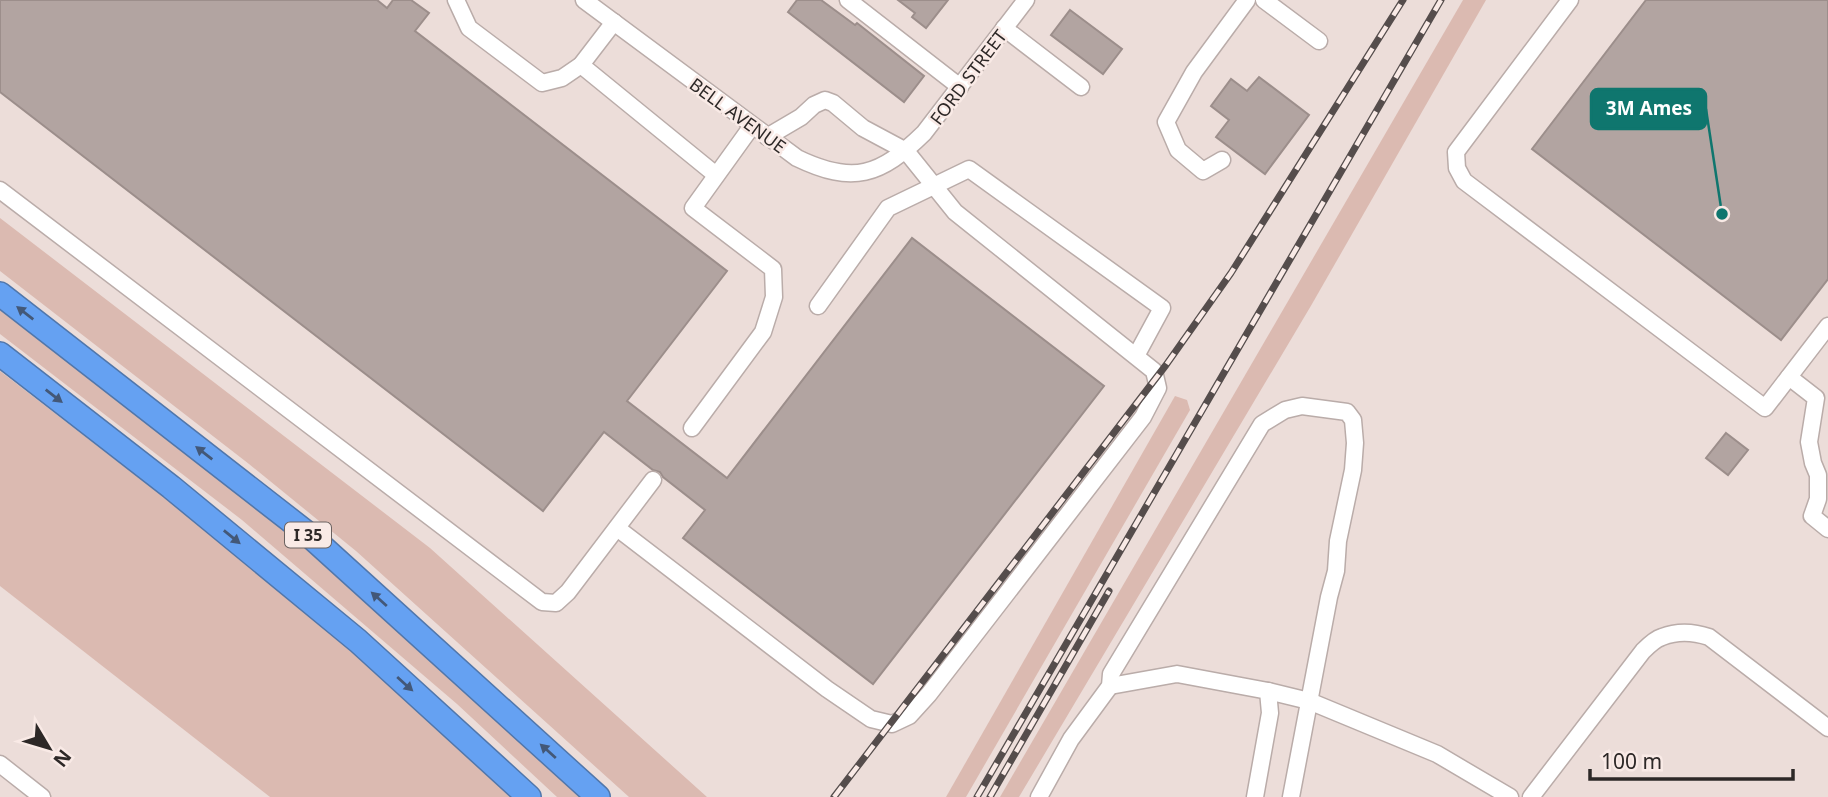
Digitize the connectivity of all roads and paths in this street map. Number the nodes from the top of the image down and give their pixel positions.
1 (456, 0) edge
2 (584, 0) edge
3 (848, 0) edge
4 (1026, 0) edge
5 (1247, 0) edge
6 (1264, 0) edge
7 (1570, 0) edge
8 (614, 22) junction
9 (1004, 28) junction
10 (1319, 41) dead end
11 (581, 65) junction
12 (960, 87) junction
13 (1081, 87) dead end
14 (752, 127) junction
15 (767, 137) junction
16 (906, 151) junction
17 (1222, 160) dead end
18 (716, 175) junction
19 (934, 186) junction
20 (0, 190) edge
21 (0, 294) edge
22 (818, 306) dead end
23 (1828, 326) edge
24 (0, 354) edge
25 (1136, 356) junction
26 (1790, 377) junction
27 (692, 428) dead end
28 (653, 480) dead end
29 (617, 528) junction
30 (1828, 529) edge
31 (1110, 686) junction
32 (1268, 691) junction
33 (1309, 701) junction
34 (1828, 728) edge
35 (0, 764) edge
36 (42, 797) edge
37 (529, 797) edge
38 (598, 797) edge
39 (1039, 797) edge
40 (1255, 797) edge
41 (1291, 797) edge
42 (1510, 797) edge
43 (1531, 797) edge

1 - 11 street
2 - 8 street, BELL AVENUE
3 - 12 street
4 - 9 street, FORD STREET
5 - 17 street
6 - 10 street
7 - 26 street
8 - 11 street
8 - 14 street, BELL AVENUE
9 - 12 street, FORD STREET
9 - 13 street
11 - 18 street
12 - 16 street, FORD STREET
14 - 15 street, BELL AVENUE
14 - 18 street
15 - 16 street, BELL AVENUE
15 - 16 street
16 - 19 street
18 - 27 street
19 - 22 street
19 - 25 street
19 - 25 street
20 - 29 street
38 -> 21 highway, I 35
23 - 26 street
24 -> 37 highway, I 35
25 - 29 street
26 - 30 street
28 - 29 street
31 - 32 street
31 - 33 street
31 - 39 street
32 - 33 street
32 - 40 street
33 - 41 street
33 - 42 street
34 - 43 street
35 - 36 street

